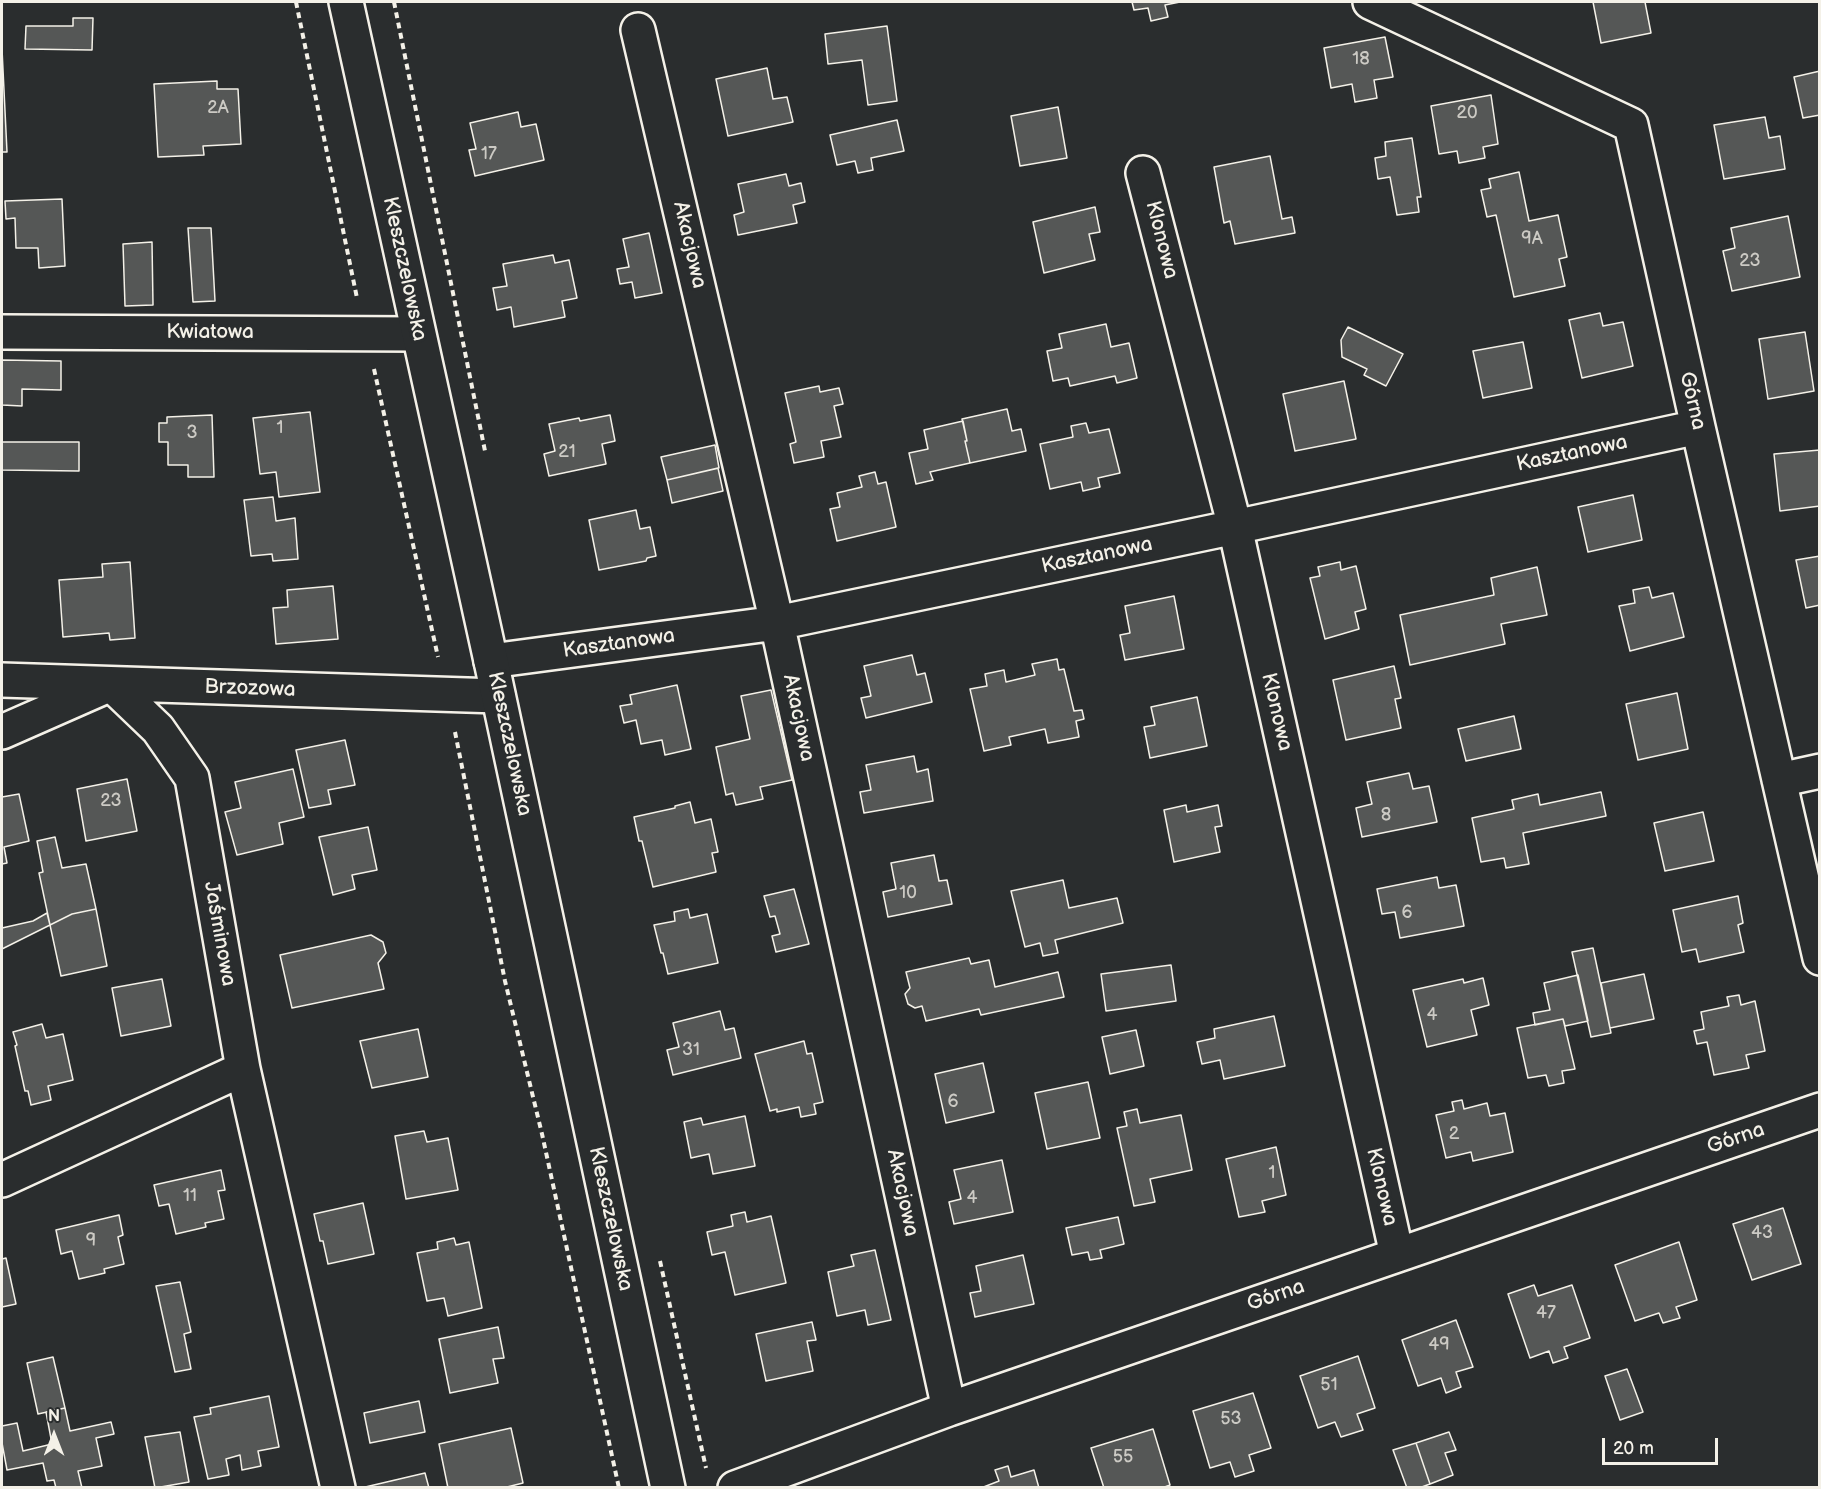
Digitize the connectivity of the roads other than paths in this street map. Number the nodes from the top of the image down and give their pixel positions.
1 (346, 2) edge
2 (1370, 2) edge
3 (638, 30) dead end
4 (1143, 173) dead end
5 (2, 332) edge
6 (418, 334) junction
7 (1698, 427) junction
8 (1235, 527) junction
9 (777, 623) junction
10 (491, 661) junction
11 (2, 680) edge
12 (111, 684) junction
13 (498, 696) junction
14 (2, 732) edge
15 (1820, 771) edge
16 (1779, 780) junction
17 (1820, 958) edge
18 (243, 1069) junction
19 (1820, 1110) edge
20 (2, 1180) edge
21 (1396, 1255) junction
22 (949, 1409) junction
23 (338, 1488) edge
24 (668, 1488) edge
25 (735, 1488) edge

1 - 6 street, Kleszczelowska
2 - 7 street, Górna
3 - 9 street, Akacjowa
4 - 8 street, Klonowa
5 - 6 street, Kwiatowa
6 - 10 street, Kleszczelowska
7 - 8 street, Kasztanowa
7 - 16 street, Górna
8 - 9 street, Kasztanowa
8 - 21 street, Klonowa
9 - 10 street, Kasztanowa
9 - 22 street, Akacjowa
10 - 13 street, Kleszczelowska
11 - 12 street, Brzozowa
12 - 13 street, Brzozowa
12 - 14 street
12 - 18 street, Jaśminowa
13 - 24 street, Kleszczelowska
15 - 16 street
16 - 17 street, Górna
18 - 20 street
18 - 23 street, Jaśminowa
19 - 21 street, Górna
21 - 22 street, Górna
22 - 25 street, Górna

